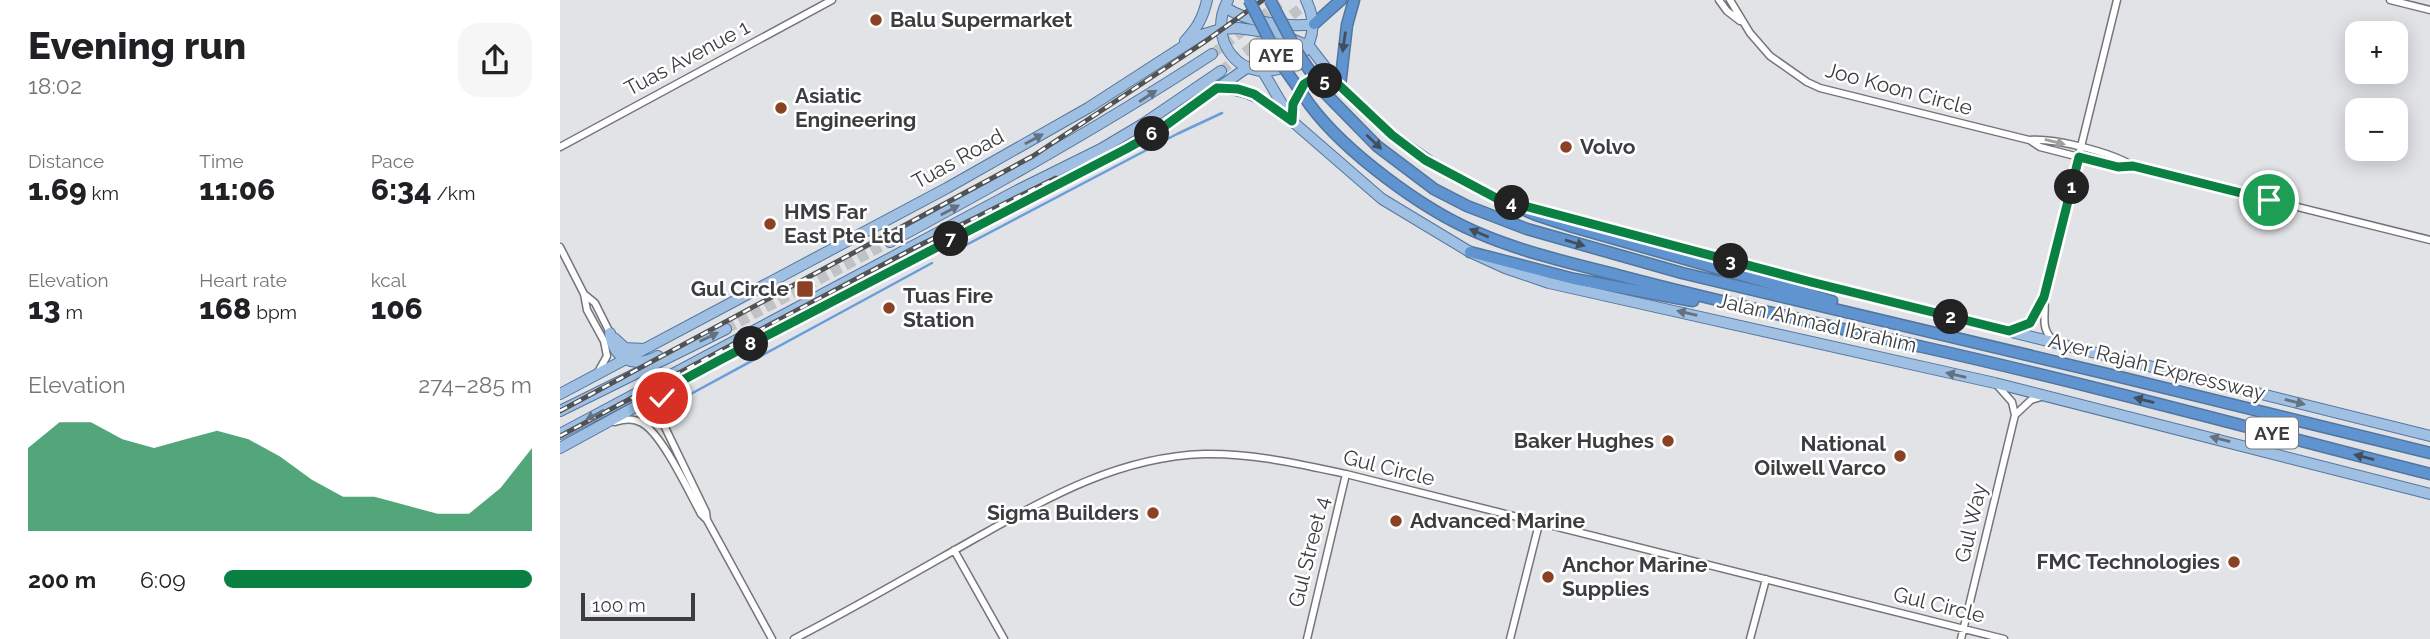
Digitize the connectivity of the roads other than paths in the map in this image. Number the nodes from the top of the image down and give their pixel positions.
1 (832, 0) edge
2 (1207, 0) edge
3 (1249, 0) edge
4 (1270, 0) edge
5 (1306, 0) edge
6 (1341, 0) edge
7 (1354, 0) edge
8 (1719, 0) edge
9 (1730, 0) edge
10 (2117, 0) edge
11 (2390, 0) edge
12 (1225, 2) edge
13 (2430, 10) edge
14 (1742, 23) junction
15 (1314, 24) junction
16 (1221, 29) junction
17 (1309, 46) junction
18 (1212, 54) tunnel mouth
19 (1164, 60) junction
20 (1248, 67) junction
21 (1262, 70) junction
22 (1221, 71) tunnel mouth
23 (1340, 86) junction
24 (1217, 88) junction
25 (1292, 121) junction
26 (2029, 140) junction
27 (560, 147) edge
28 (2081, 148) junction
29 (2079, 157) junction
30 (2133, 166) junction
31 (1498, 199) junction
32 (2430, 240) edge
33 (890, 242) tunnel mouth
34 (560, 247) edge
35 (1470, 252) junction
36 (584, 295) junction
37 (2044, 297) junction
38 (1709, 299) junction
39 (1918, 328) junction
40 (726, 329) tunnel mouth
41 (2009, 331) junction
42 (610, 333) junction
43 (2061, 345) junction
44 (651, 347) junction
45 (683, 350) junction
46 (626, 360) junction
47 (591, 378) junction
48 (1995, 383) junction
49 (670, 387) junction
50 (560, 394) edge
51 (2047, 396) junction
52 (560, 411) edge
53 (2015, 415) junction
54 (600, 426) junction
55 (560, 434) edge
56 (2430, 436) edge
57 (560, 448) edge
58 (2430, 453) edge
59 (1346, 474) junction
60 (2430, 474) edge
61 (2430, 494) edge
62 (707, 520) junction
63 (1539, 524) junction
64 (954, 550) junction
65 (1766, 579) junction
66 (1963, 629) junction
67 (772, 639) edge
68 (794, 639) edge
69 (1004, 639) edge
70 (1307, 639) edge
71 (1510, 639) edge
72 (1750, 639) edge
73 (1961, 639) edge
74 (2004, 639) edge

1 - 27 street, Tuas Avenue 1
2 - 19 main road
38 -> 3 highway, Ayer Rajah Expressway / AYE, bridge
4 -> 39 highway, Ayer Rajah Expressway / AYE, bridge
5 - 15 main road
6 - 15 highway
7 -> 23 highway
8 - 14 street, Joo Koon Circle
9 - 14 street, Joo Koon Circle
10 - 28 street
11 - 13 street
12 - 15 main road
12 - 16 main road
14 - 26 street, Joo Koon Circle
15 - 17 main road
16 - 17 main road
16 - 19 main road, Tuas Road
16 - 20 main road
17 - 21 main road
17 - 23 main road, Jalan Ahmad Ibrahim
33 -> 18 main road, Tuas Road
44 -> 19 main road, Tuas Road
20 - 21 main road
20 - 24 main road
21 - 25 main road, Jalan Ahmad Ibrahim
22 -> 55 main road
23 - 25 main road
23 - 31 main road, Jalan Ahmad Ibrahim
24 - 25 main road
24 - 49 main road
25 - 35 main road, Jalan Ahmad Ibrahim
26 -> 28 street, Joo Koon Circle
26 - 29 street, Joo Koon Circle
28 - 29 street
28 - 30 street, Joo Koon Circle
29 - 30 street, Joo Koon Circle
29 - 37 street
30 - 32 street, Joo Koon Circle
31 - 39 highway
31 - 41 main road, Jalan Ahmad Ibrahim
34 - 36 street
35 - 38 highway
48 -> 35 main road, Jalan Ahmad Ibrahim
36 - 42 street
36 - 47 street
37 - 41 street
37 - 43 street
60 -> 38 highway, Ayer Rajah Expressway / AYE
39 - 58 highway, Ayer Rajah Expressway / AYE
45 -> 40 main road
41 - 43 main road, Jalan Ahmad Ibrahim
42 - 44 main road
42 - 46 main road
43 -> 56 main road, Jalan Ahmad Ibrahim
44 - 46 main road, Tuas Road
45 - 46 main road
45 - 52 main road
46 - 47 main road, Tuas Road
47 - 50 main road, Tuas Road
48 - 51 main road, Jalan Ahmad Ibrahim
48 - 53 street
49 - 54 main road
49 - 62 street
51 - 53 street
61 -> 51 main road, Jalan Ahmad Ibrahim
53 - 66 street, Gul Way
54 - 57 main road
54 - 62 street
59 - 63 street, Gul Circle
59 - 64 street, Gul Circle
59 - 70 street, Gul Street 4
62 - 67 street
63 - 65 street, Gul Circle
63 - 71 street
64 - 68 street, Gul Circle
64 - 69 street
65 - 66 street, Gul Circle
65 - 72 street
66 - 73 street, Gul Way
66 - 74 street, Gul Circle

